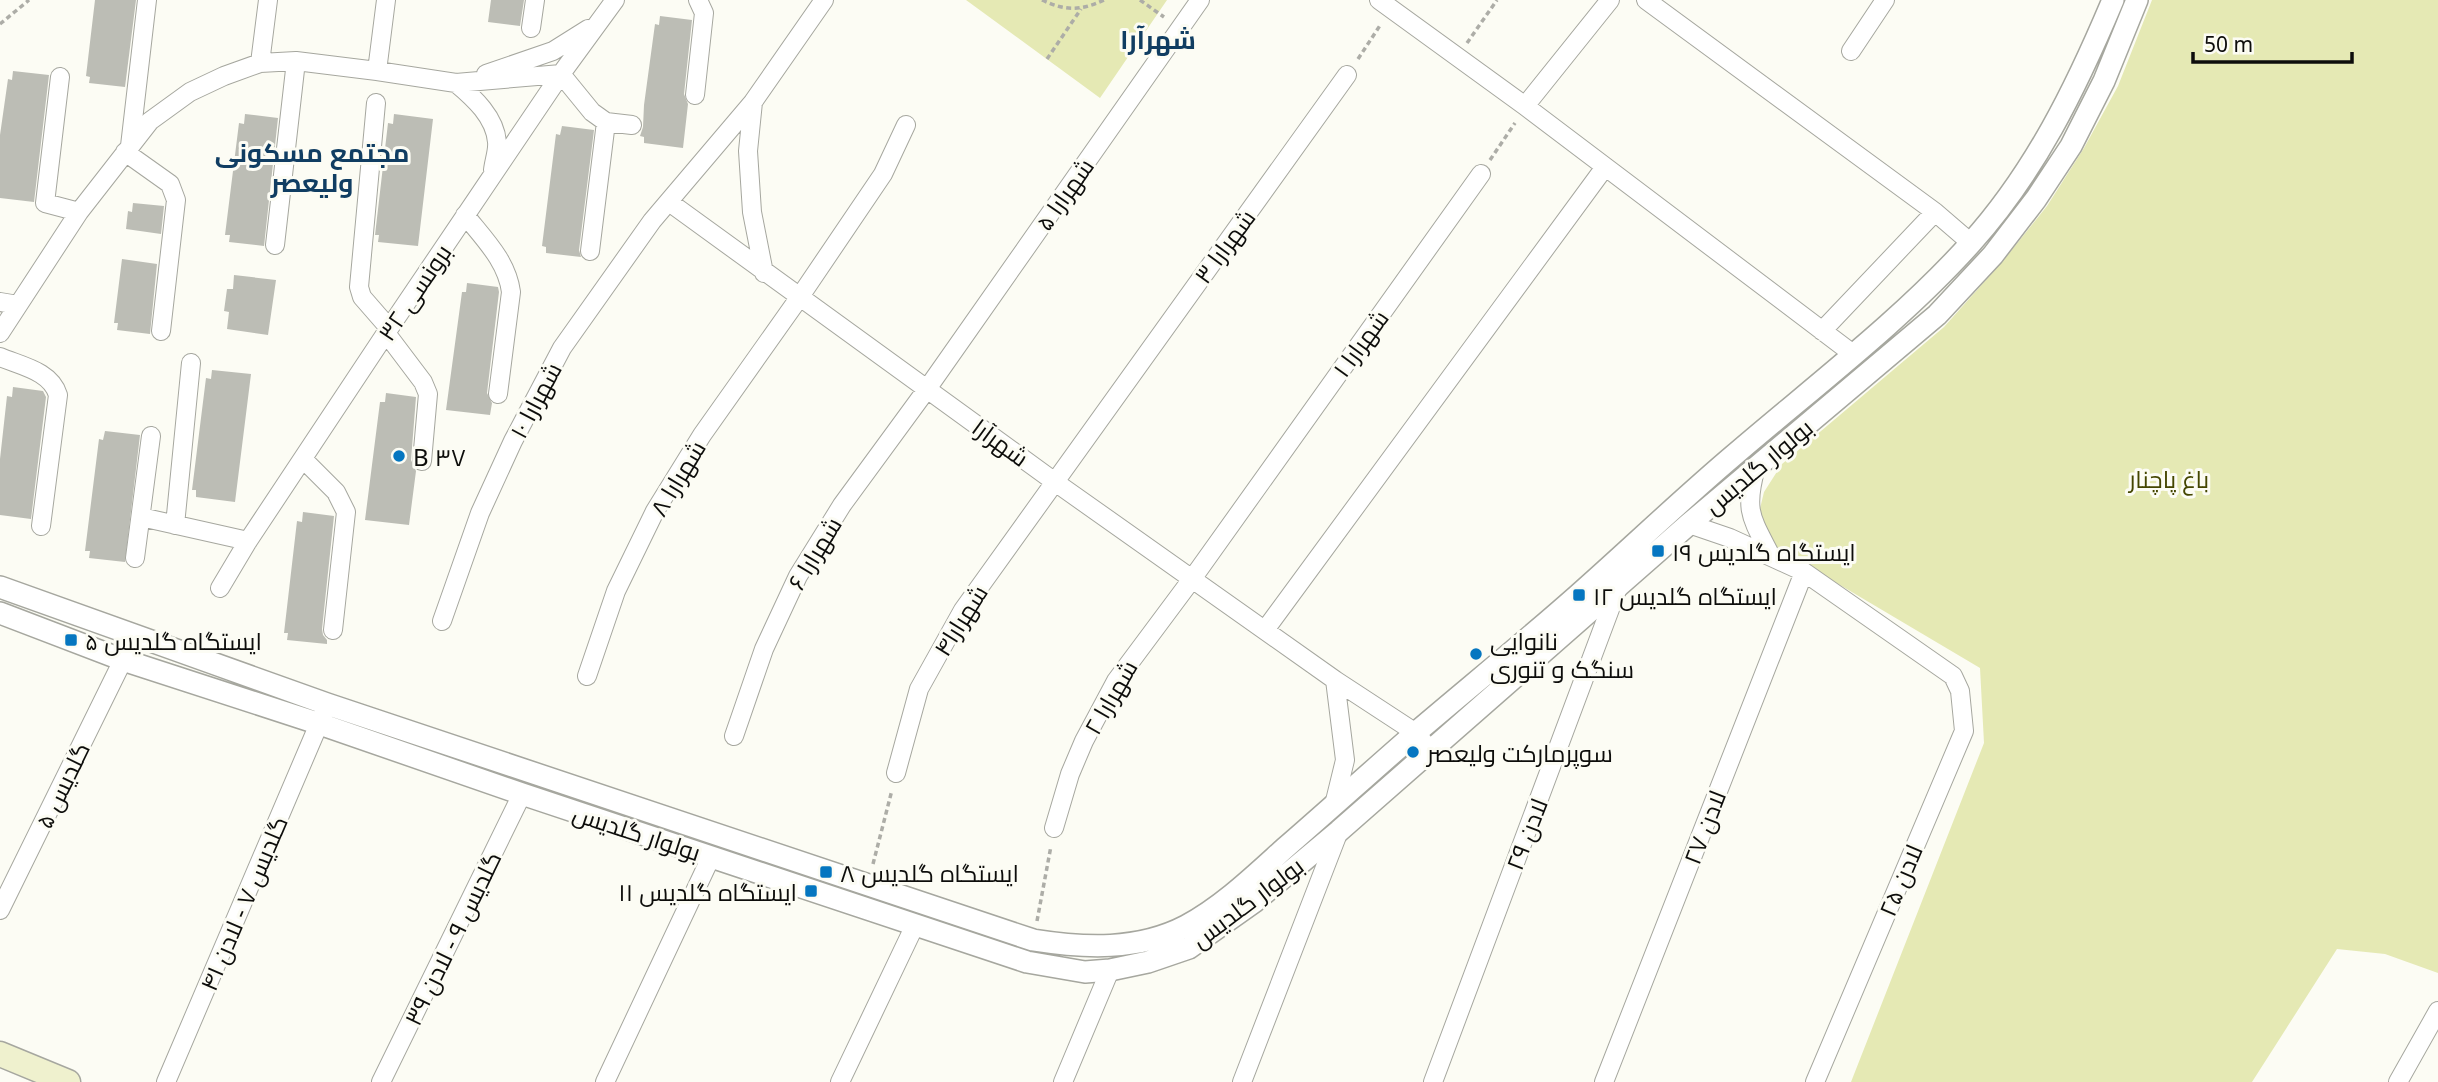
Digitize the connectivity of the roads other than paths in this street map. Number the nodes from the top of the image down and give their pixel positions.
1 (147, 0) edge
2 (268, 0) edge
3 (386, 0) edge
4 (535, 0) edge
5 (615, 0) edge
6 (698, 0) edge
7 (824, 0) edge
8 (1200, 0) edge
9 (1610, 0) edge
10 (1647, 0) edge
11 (1885, 0) edge
12 (2112, 0) edge
13 (2137, 0) edge
14 (1385, 4) edge
15 (595, 25) junction
16 (531, 28) dead end
17 (1851, 51) dead end
18 (296, 61) junction
19 (260, 64) junction
20 (377, 71) junction
21 (561, 74) junction
22 (1347, 75) road end
23 (60, 77) dead end
24 (456, 83) junction
25 (695, 95) dead end
26 (753, 102) junction
27 (376, 103) dead end
28 (1525, 106) junction
29 (606, 122) junction
30 (632, 125) dead end
31 (905, 125) dead end
32 (128, 149) junction
33 (1605, 167) junction
34 (1481, 174) road end
35 (492, 176) junction
36 (669, 202) junction
37 (79, 212) junction
38 (1935, 212) junction
39 (466, 215) junction
40 (1972, 243) junction
41 (275, 245) dead end
42 (590, 251) dead end
43 (764, 273) junction
44 (799, 298) junction
45 (0, 303) edge
46 (18, 305) junction
47 (1, 328) edge
48 (162, 331) dead end
49 (388, 331) junction
50 (1822, 331) junction
51 (1853, 354) junction
52 (0, 357) edge
53 (191, 363) dead end
54 (927, 389) junction
55 (498, 394) dead end
56 (151, 436) dead end
57 (304, 460) junction
58 (422, 461) dead end
59 (1756, 467) junction
60 (1055, 482) junction
61 (141, 517) junction
62 (1689, 524) junction
63 (175, 525) junction
64 (41, 526) dead end
65 (248, 541) junction
66 (1771, 556) junction
67 (135, 558) dead end
68 (1804, 572) junction
69 (1192, 579) junction
70 (1619, 585) junction
71 (0, 587) edge
72 (220, 588) dead end
73 (0, 613) edge
74 (442, 621) dead end
75 (333, 630) dead end
76 (1265, 630) junction
77 (123, 660) junction
78 (587, 676) dead end
79 (1335, 680) junction
80 (323, 714) junction
81 (1416, 733) junction
82 (734, 736) dead end
83 (1430, 750) junction
84 (896, 773) road end
85 (522, 794) junction
86 (1334, 805) junction
87 (1054, 828) road end
88 (1339, 831) junction
89 (711, 857) junction
90 (0, 910) edge
91 (915, 925) junction
92 (1110, 970) junction
93 (2438, 1011) edge
94 (0, 1054) edge
95 (68, 1082) edge
96 (166, 1082) edge
97 (381, 1082) edge
98 (605, 1082) edge
99 (840, 1082) edge
100 (1063, 1082) edge
101 (1242, 1082) edge
102 (1433, 1082) edge
103 (1604, 1082) edge
104 (1815, 1082) edge
105 (2398, 1082) edge

1 - 32 street
2 - 19 street
3 - 20 street
4 - 16 street
5 - 15 street, برونسی ۳۲
6 - 25 street
7 - 26 street, شهرارا ۱۰
8 - 54 street, شهرارا ۵
9 - 28 street
10 - 38 street
11 - 17 street
12 - 40 street, بولوار گلدیس
13 - 59 street, بولوار گلدیس
14 - 28 street
15 - 21 street, برونسی ۳۲
15 - 24 street
18 - 19 street
18 - 20 street
18 - 41 street
19 - 32 street
20 - 24 street
21 - 24 street
21 - 29 street
21 - 35 street, برونسی ۳۲
22 - 60 street, شهرارا ۳
23 - 37 street
24 - 35 street
26 - 36 street, شهرارا ۱۰
26 - 43 street
27 - 49 street
28 - 33 street
29 - 30 street
29 - 42 street
31 - 44 street, شهرارا ۸
32 - 37 street
32 - 48 street
33 - 50 street
33 - 76 street
34 - 69 street, شهرارا ۱
35 - 39 street, برونسی ۳۲
36 - 43 street, شهرآرا
36 - 74 street, شهرارا ۱۰
37 - 46 street
38 - 40 street
38 - 50 street
39 - 49 street, برونسی ۳۲
39 - 55 street
40 - 51 street, بولوار گلدیس
43 - 44 street, شهرآرا
44 - 54 street, شهرآرا
44 - 78 street, شهرارا ۸
45 - 46 street
46 - 47 street
49 - 57 street, برونسی ۳۲
49 - 58 street
50 - 51 street
51 - 81 street, بولوار گلدیس
52 - 64 street
53 - 63 street
54 - 60 street, شهرآرا
54 - 82 street, شهرارا ۶
56 - 61 street
57 - 65 street, برونسی ۳۲
57 - 75 street
59 - 62 street, بولوار گلدیس
59 - 66 street
60 - 69 street, شهرآرا
60 - 84 street, شهرارا۴
61 - 63 street
61 - 67 street
62 - 66 street
62 - 70 street, بولوار گلدیس
63 - 65 street
65 - 72 street, برونسی ۳۲
66 - 68 street
68 - 103 street, لادن ۲۷
68 - 104 street, لادن ۲۵
69 - 76 street, شهرآرا
69 - 87 street, شهرارا ۲
70 - 83 street, بولوار گلدیس
70 - 102 street, لادن ۲۹
71 - 80 street, بولوار گلدیس
73 - 77 street, بولوار گلدیس
76 - 79 street, شهرآرا
77 - 80 street, بولوار گلدیس
77 - 90 street, گلدیس ۵
79 - 81 street, شهرآرا
79 - 86 street
80 - 85 street, بولوار گلدیس
80 - 86 street, بولوار گلدیس
80 - 96 street, گلدیس ۷ - لادن ۴۱
81 - 83 street, شهرآرا
81 - 86 street, بولوار گلدیس
83 - 88 street, بولوار گلدیس
85 - 89 street, بولوار گلدیس
85 - 97 street, گلدیس ۹ - لادن ۳۹
88 - 92 street, بولوار گلدیس
88 - 101 street
89 - 91 street, بولوار گلدیس
89 - 98 street
91 - 92 street, بولوار گلدیس
91 - 99 street
92 - 100 street
93 - 105 street
94 - 95 main road

